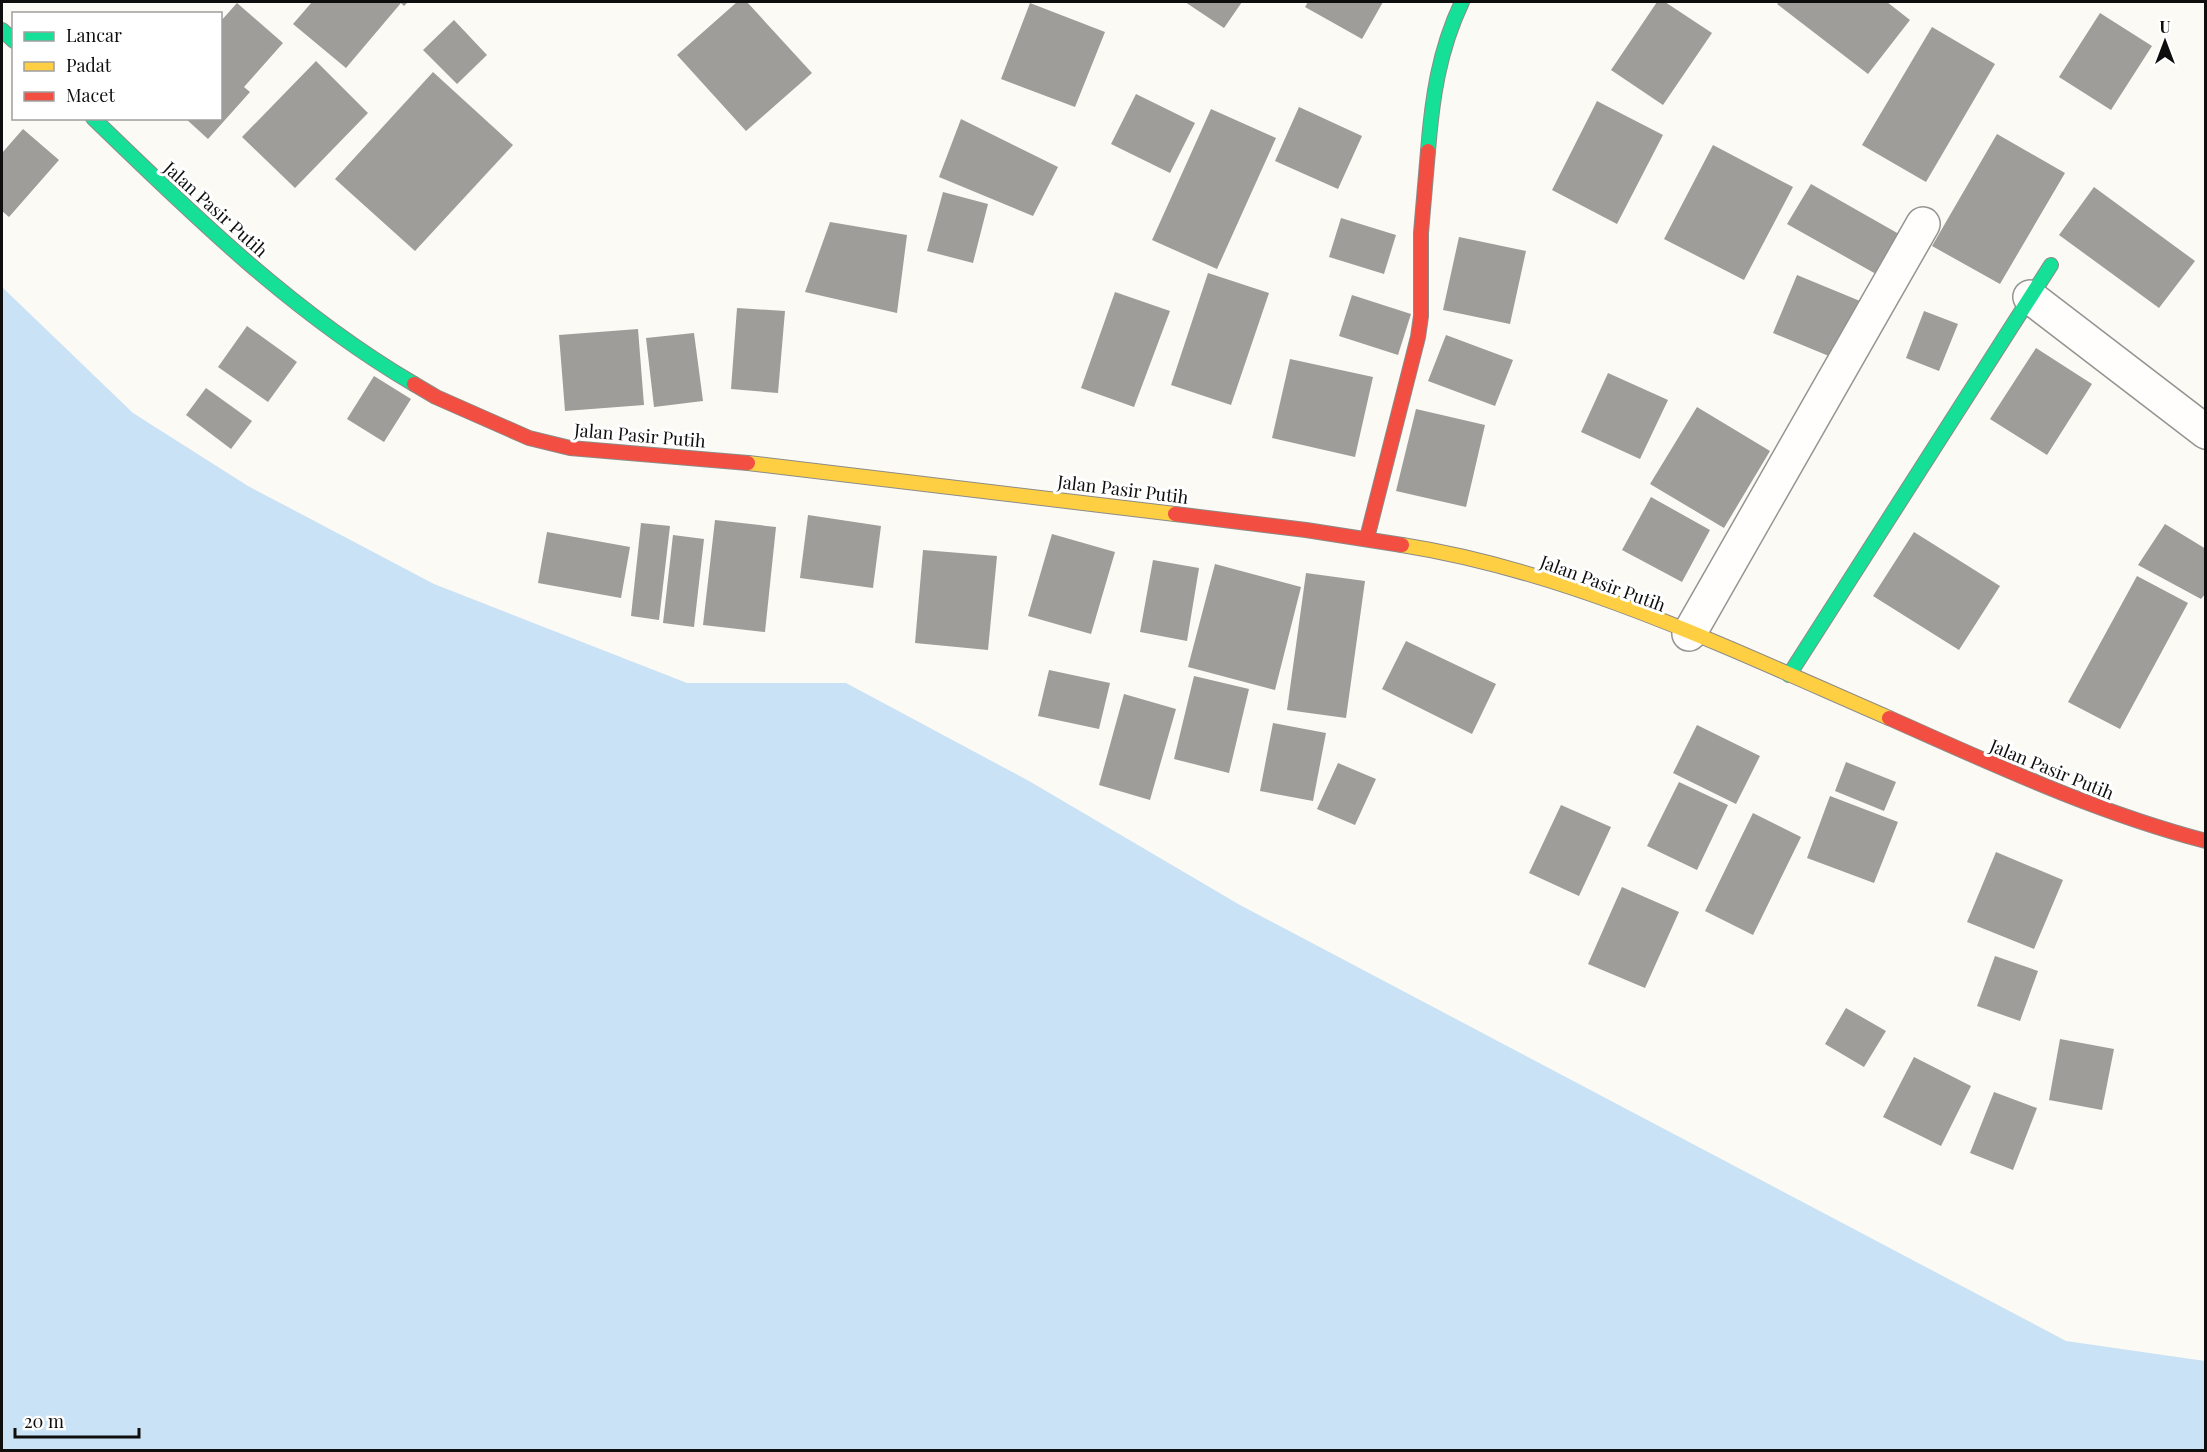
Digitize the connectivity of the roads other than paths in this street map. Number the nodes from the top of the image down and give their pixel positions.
1 (1462, 2) edge
2 (95, 120) edge
3 (1923, 224) dead end
4 (2051, 265) dead end
5 (2030, 297) junction
6 (2205, 432) edge
7 (1367, 538) junction
8 (1689, 634) junction
9 (1789, 675) junction
10 (2205, 841) edge

1 - 7 main road
2 - 7 main road, Jalan Pasir Putih
3 - 8 street
4 - 5 main road
5 - 6 street
5 - 9 main road
7 - 8 main road, Jalan Pasir Putih
8 - 9 main road, Jalan Pasir Putih
9 - 10 main road, Jalan Pasir Putih

